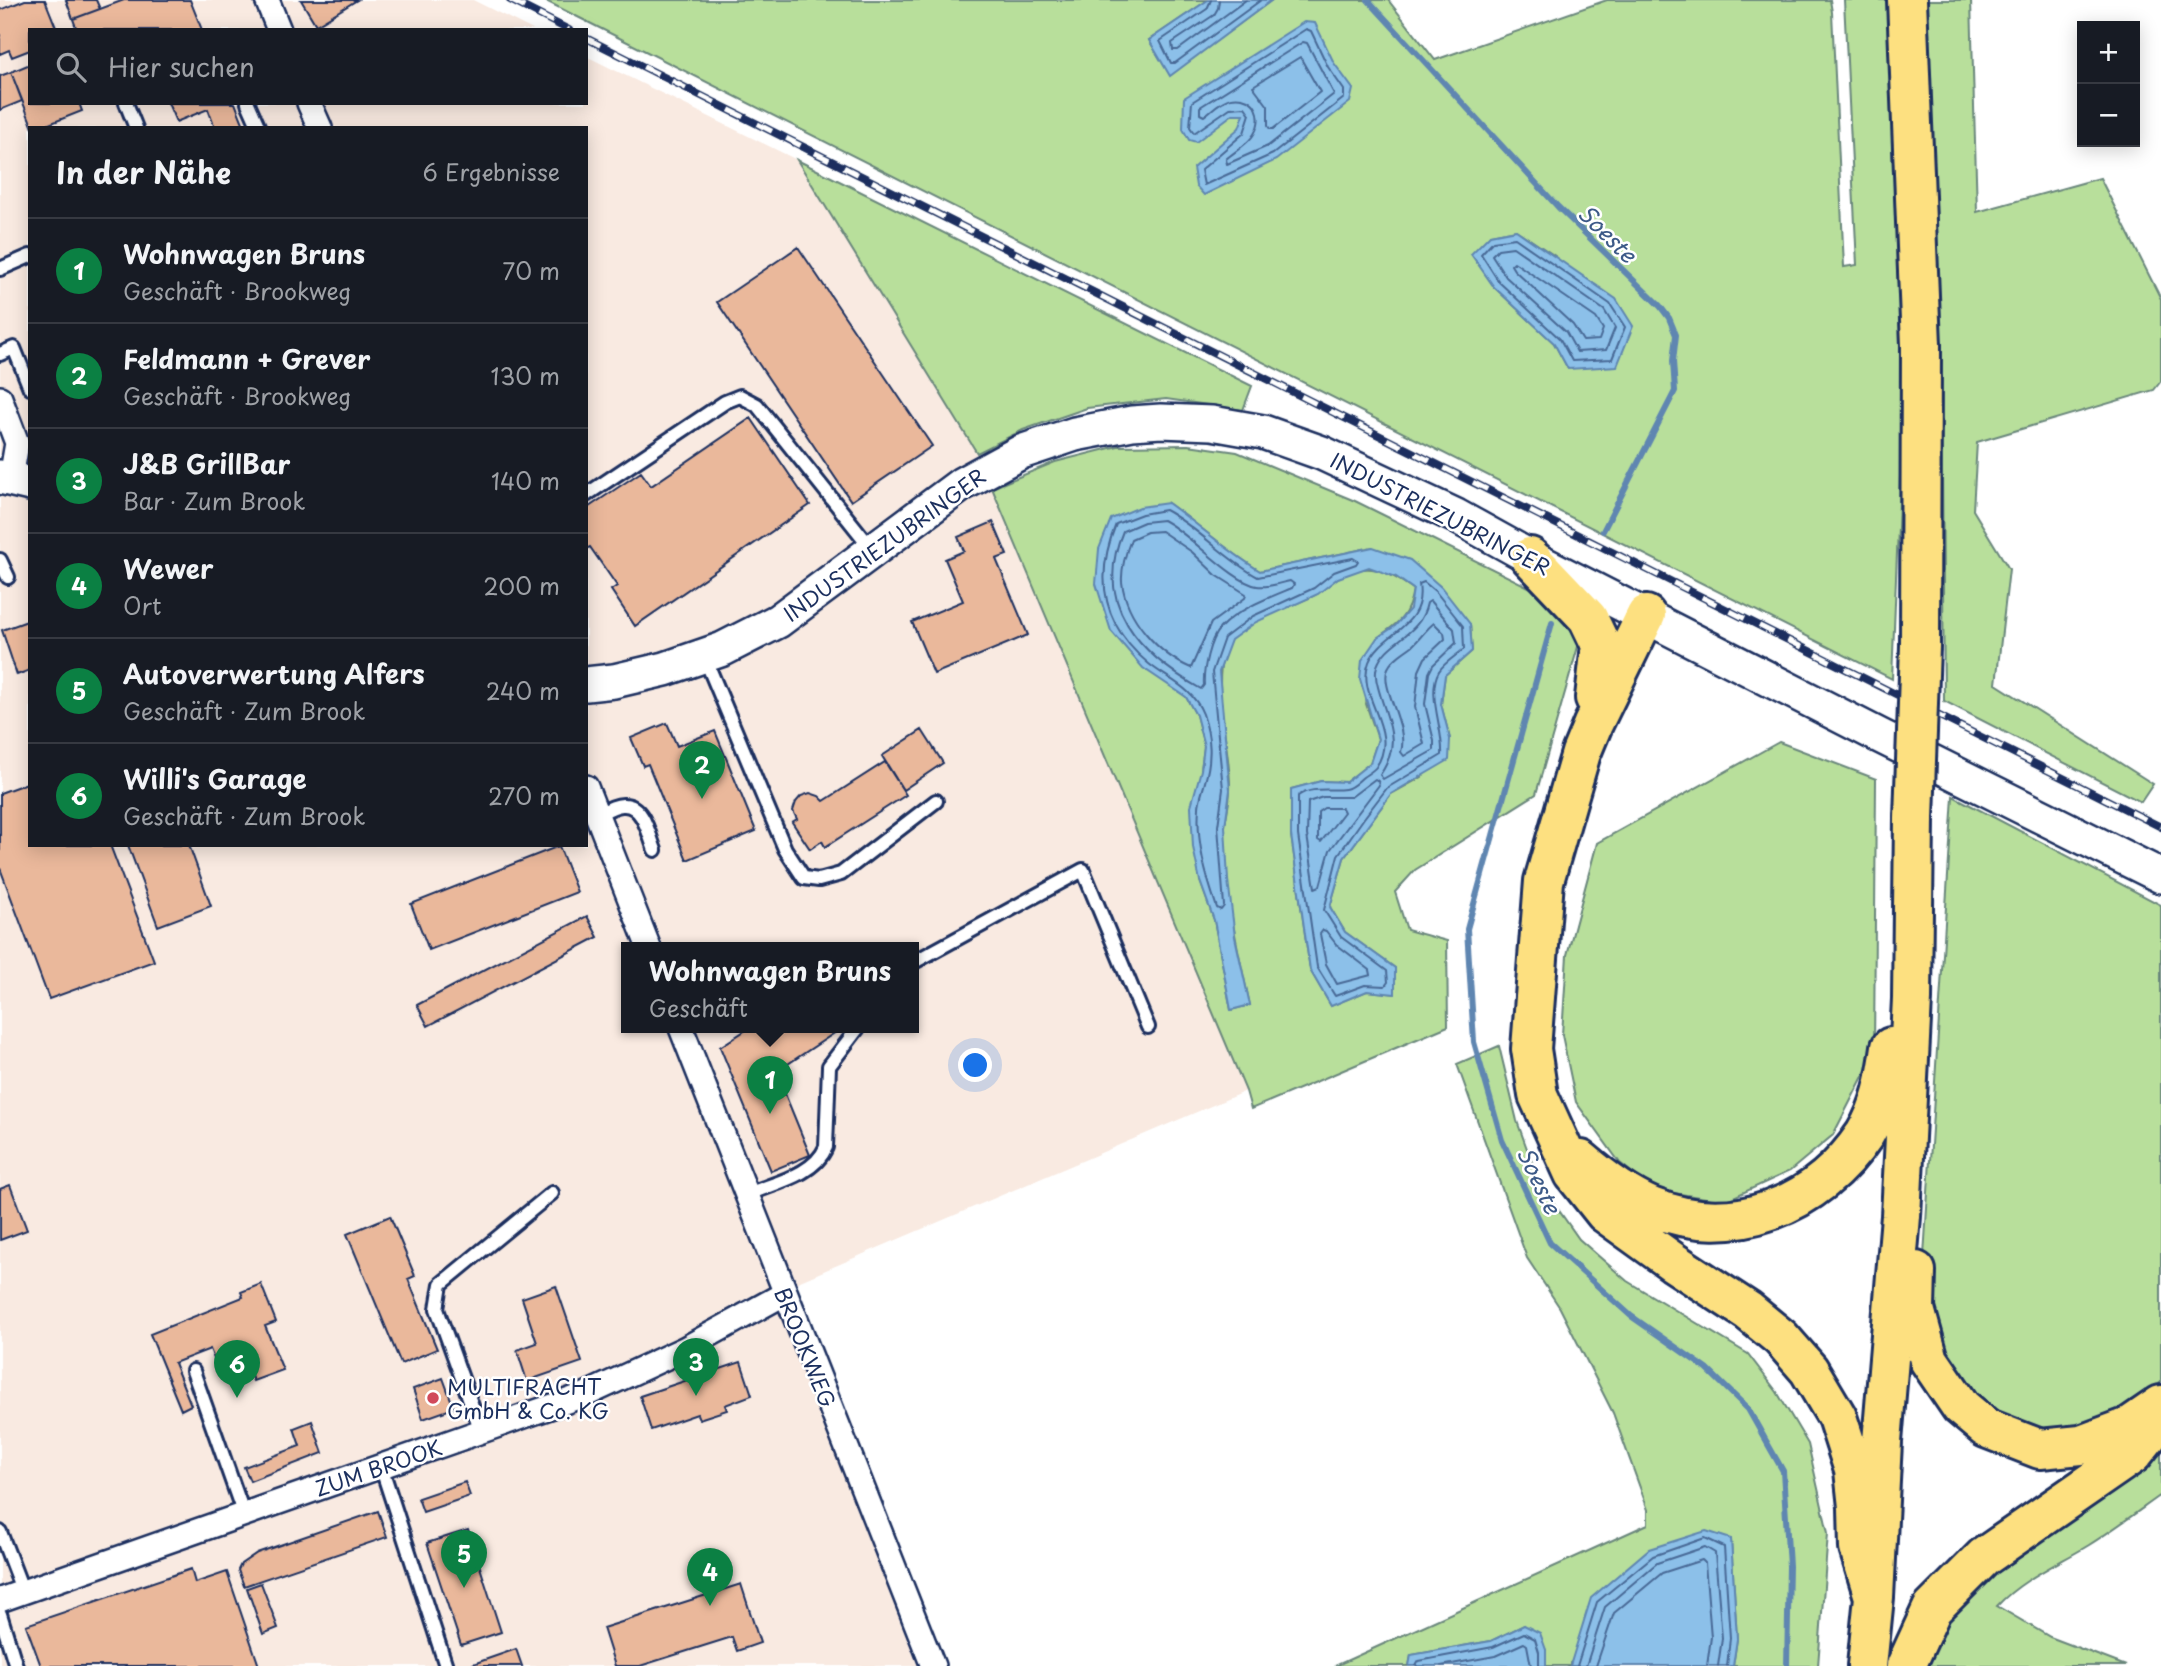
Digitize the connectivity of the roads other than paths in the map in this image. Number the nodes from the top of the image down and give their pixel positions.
1 (267, 0) edge
2 (1907, 0) edge
3 (278, 28) edge
4 (127, 105) edge
5 (249, 105) edge
6 (135, 126) edge
7 (258, 126) edge
8 (28, 257) edge
9 (0, 269) edge
10 (0, 354) edge
11 (28, 383) edge
12 (0, 398) edge
13 (13, 480) edge
14 (588, 494) edge
15 (872, 550) junction
16 (1530, 557) junction
17 (0, 560) edge
18 (8, 577) dead end
19 (1646, 615) junction
20 (704, 656) junction
21 (588, 684) edge
22 (1593, 724) junction
23 (588, 792) edge
24 (936, 801) dead end
25 (597, 815) junction
26 (655, 850) dead end
27 (2161, 876) edge
28 (647, 942) edge
29 (919, 959) edge
30 (1912, 999) junction
31 (1148, 1027) dead end
32 (683, 1033) edge
33 (854, 1033) edge
34 (1555, 1132) junction
35 (552, 1193) dead end
36 (746, 1195) junction
37 (1900, 1216) junction
38 (784, 1294) junction
39 (193, 1371) dead end
40 (2161, 1405) edge
41 (2161, 1419) edge
42 (481, 1431) junction
43 (381, 1466) junction
44 (244, 1515) junction
45 (0, 1532) edge
46 (23, 1592) junction
47 (1874, 1597) junction
48 (0, 1600) edge
49 (0, 1614) edge
50 (5, 1649) edge
51 (16, 1666) edge
52 (446, 1666) edge
53 (933, 1666) edge
54 (1867, 1666) edge
55 (1906, 1666) edge

1 - 3 street
2 - 30 highway, bridge
4 - 6 lane
5 - 7 lane
8 - 9 lane
10 - 11 lane
12 - 13 street
14 - 15 lane
15 - 16 street, INDUSTRIEZUBRINGER
15 - 20 street, INDUSTRIEZUBRINGER
16 - 19 street, INDUSTRIEZUBRINGER
16 - 22 highway
17 - 18 lane
19 - 22 highway
19 - 27 street, INDUSTRIEZUBRINGER
20 - 21 street, INDUSTRIEZUBRINGER
20 - 24 lane
22 - 34 highway
23 - 25 street
25 - 26 lane
25 - 28 street
29 - 31 lane
30 - 34 highway
30 - 37 highway
32 - 36 street, BROOKWEG
33 - 36 lane
34 - 47 highway
35 - 42 lane
36 - 38 street, BROOKWEG
37 - 40 highway
37 - 47 highway
38 - 42 street, ZUM BROOK
38 - 53 street, BROOKWEG
39 - 44 lane
41 - 55 highway
42 - 43 street, ZUM BROOK
43 - 44 street, ZUM BROOK
43 - 52 lane
44 - 46 street, ZUM BROOK
45 - 46 lane
46 - 48 street, ZUM BROOK
47 - 54 highway
49 - 50 lane
50 - 51 lane

